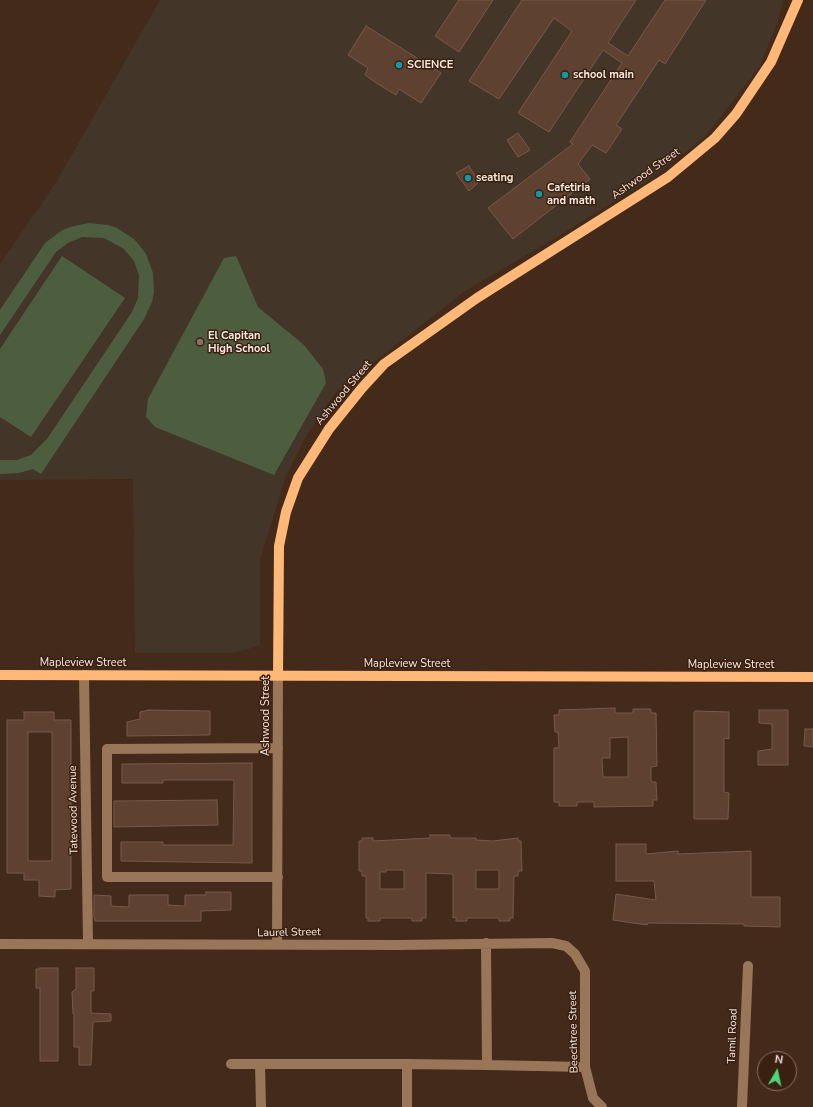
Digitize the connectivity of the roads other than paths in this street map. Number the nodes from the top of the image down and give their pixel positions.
1 (798, 0) edge
2 (0, 675) edge
3 (84, 675) junction
4 (278, 676) junction
5 (813, 677) edge
6 (278, 748) junction
7 (278, 877) junction
8 (486, 943) junction
9 (0, 944) edge
10 (88, 944) junction
11 (278, 944) junction
12 (575, 954) joint
13 (748, 966) dead end
14 (231, 1064) dead end
15 (260, 1064) junction
16 (407, 1064) junction
17 (487, 1065) junction
18 (585, 1066) junction
19 (261, 1107) edge
20 (407, 1107) edge
21 (602, 1107) edge
22 (742, 1107) edge

1 - 4 main road, Ashwood Street
2 - 3 main road, Mapleview Street
3 - 4 main road, Mapleview Street
3 - 10 street, Tatewood Avenue
4 - 5 main road, Mapleview Street
4 - 6 street, Ashwood Street
6 - 7 street, Ashwood Street
6 - 7 street
7 - 11 street, Ashwood Street
8 - 11 street, Laurel Street
8 - 12 street, Laurel Street
8 - 17 street
9 - 10 street, Laurel Street
10 - 11 street, Laurel Street
12 - 18 street, Beechtree Street
13 - 22 street, Tamil Road
14 - 15 street
15 - 16 street
15 - 19 street
16 - 17 street
16 - 20 street
17 - 18 street
18 - 21 street, Beechtree Street

